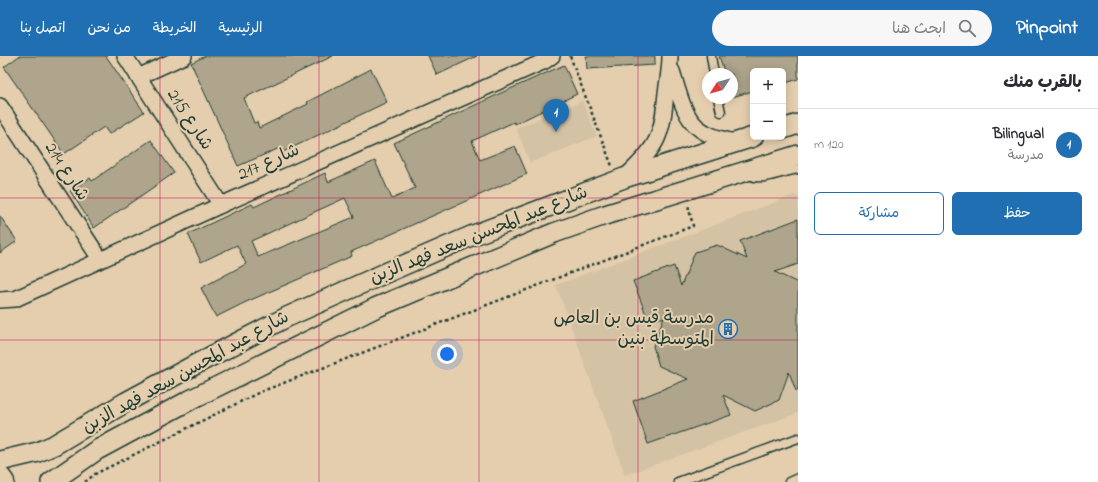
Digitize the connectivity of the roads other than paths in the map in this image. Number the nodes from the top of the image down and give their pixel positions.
1 (125, 56) edge
2 (184, 56) edge
3 (552, 56) edge
4 (711, 56) edge
5 (670, 61) edge
6 (713, 68) edge
7 (138, 77) junction
8 (719, 104) edge
9 (0, 106) edge
10 (721, 112) dead end
11 (798, 124) edge
12 (786, 128) edge
13 (745, 139) edge
14 (798, 155) edge
15 (798, 170) edge
16 (741, 172) junction
17 (621, 179) junction
18 (221, 205) junction
19 (100, 259) junction
20 (0, 300) edge
21 (798, 438) edge
22 (0, 461) edge
23 (0, 478) edge
24 (798, 478) edge
25 (4, 482) edge
26 (51, 482) edge
27 (678, 482) edge
28 (788, 482) edge

1 - 7 street, شارع 215
2 - 7 street
3 - 18 street, شارع 217
4 - 6 lane
5 - 13 street
5 - 17 street
7 - 18 street, شارع 215
8 - 10 lane
9 - 19 street, شارع 214
11 - 12 street
13 - 17 street, شارع عبد المحسن سعد فهد الزبن
14 - 16 street, شارع عبد المحسن سعد فهد الزبن
15 - 16 lane
16 - 26 street, شارع عبد المحسن سعد فهد الزبن
17 - 22 street, شارع عبد المحسن سعد فهد الزبن
18 - 19 street, شارع 217
19 - 20 street, شارع 217
21 - 27 lane
23 - 25 main road
24 - 28 lane

